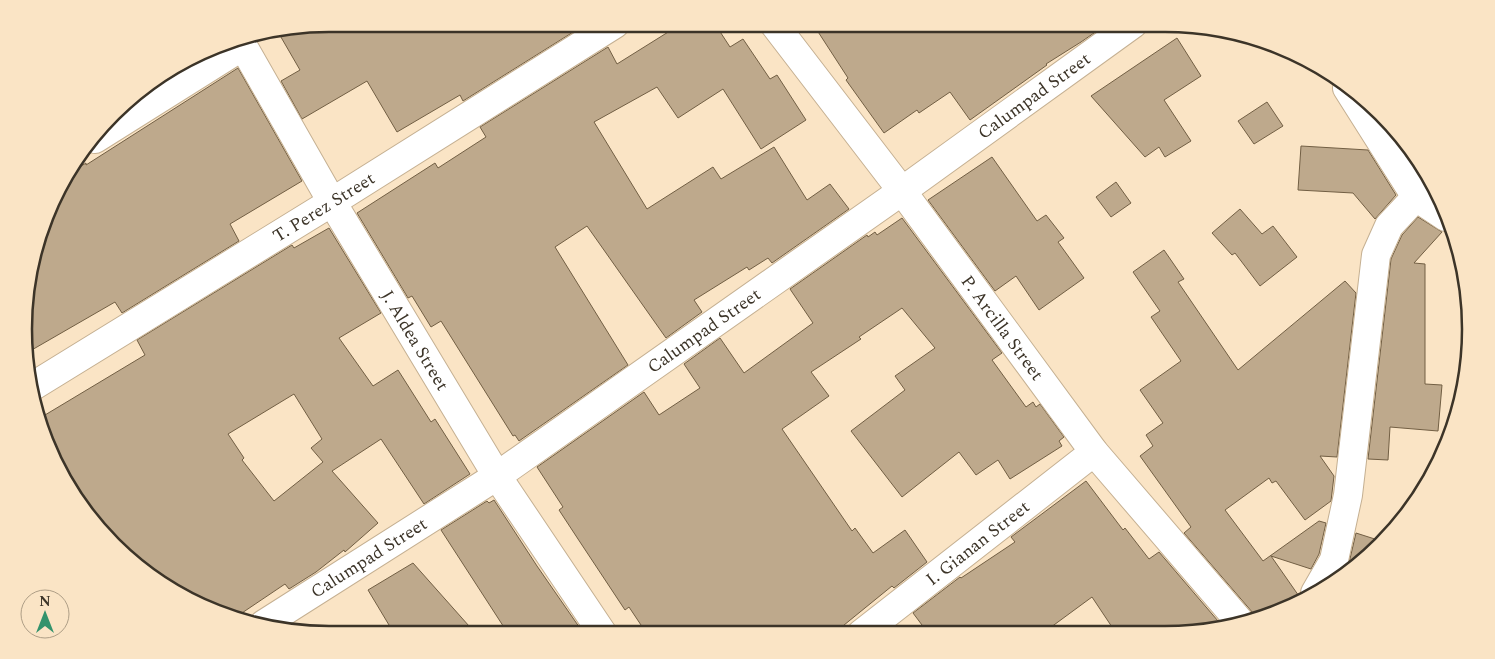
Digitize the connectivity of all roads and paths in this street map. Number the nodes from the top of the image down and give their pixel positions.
1 (602, 32) edge
2 (780, 32) edge
3 (1122, 32) edge
4 (243, 46) edge
5 (229, 50) edge
6 (1356, 102) edge
7 (111, 129) edge
8 (902, 191) junction
9 (1416, 197) junction
10 (332, 202) junction
11 (1438, 212) edge
12 (37, 383) edge
13 (1094, 452) junction
14 (497, 476) junction
15 (1321, 582) edge
16 (1236, 618) edge
17 (270, 620) edge
18 (597, 626) edge
19 (871, 626) edge

1 - 10 street, T. Perez Street
2 - 8 street, P. Arcilla Street
3 - 8 street, Calumpad Street
4 - 10 street, J. Aldea Street
5 - 7 street
6 - 9 street
8 - 13 street, P. Arcilla Street
8 - 14 street, Calumpad Street
9 - 11 street
9 - 15 street
10 - 12 street, T. Perez Street
10 - 14 street, J. Aldea Street
13 - 16 street, P. Arcilla Street
13 - 19 street, I. Gianan Street
14 - 17 street, Calumpad Street
14 - 18 street, J. Aldea Street

